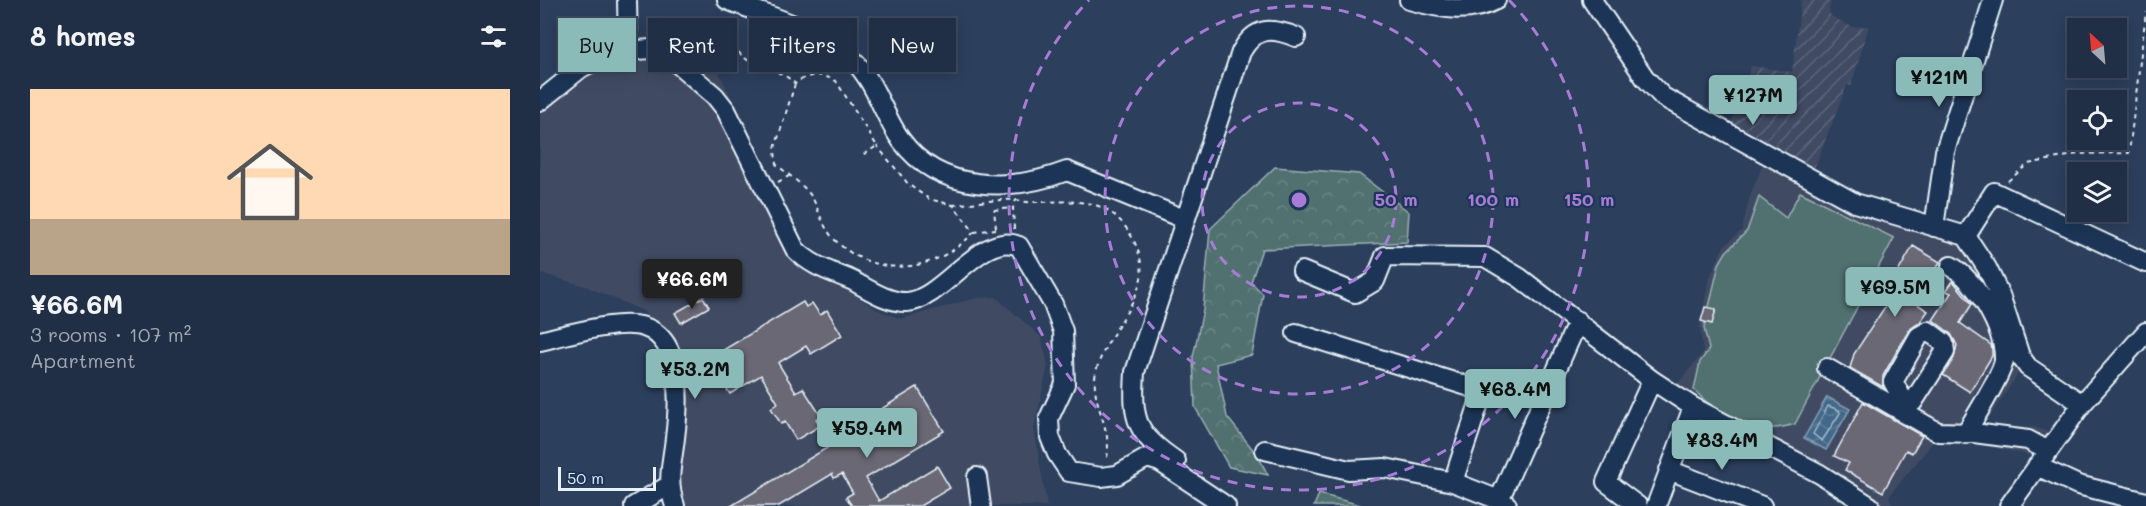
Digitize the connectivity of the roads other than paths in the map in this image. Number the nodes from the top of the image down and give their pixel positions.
1 (627, 0) edge
2 (727, 0) edge
3 (1409, 0) edge
4 (1496, 0) edge
5 (1592, 0) edge
6 (1993, 0) edge
7 (627, 18) edge
8 (1296, 37) dead end
9 (636, 50) edge
10 (576, 72) edge
11 (540, 101) edge
12 (1184, 219) junction
13 (1934, 227) junction
14 (1966, 236) junction
15 (2146, 263) edge
16 (1951, 266) dead end
17 (1302, 272) dead end
18 (1578, 321) junction
19 (2146, 332) edge
20 (1296, 333) dead end
21 (540, 341) edge
22 (1827, 368) dead end
23 (1652, 380) junction
24 (2082, 404) junction
25 (1693, 407) junction
26 (1965, 434) junction
27 (1265, 450) dead end
28 (2048, 451) junction
29 (2037, 466) junction
30 (1669, 470) junction
31 (977, 477) dead end
32 (1453, 482) junction
33 (668, 486) junction
34 (2146, 502) edge
35 (1504, 503) edge
36 (634, 506) edge
37 (675, 506) edge
38 (981, 506) edge
39 (1226, 506) edge
40 (1238, 506) edge
41 (1638, 506) edge
42 (1656, 506) edge
43 (1762, 506) edge
44 (1870, 506) edge
45 (2008, 506) edge

1 - 7 street
2 - 12 street
3 - 4 street
5 - 13 street
6 - 13 street
8 - 12 street
9 - 39 street
10 - 11 street
12 - 40 street
13 - 14 street
14 - 15 street
14 - 24 street
16 - 26 street
17 - 18 street
18 - 23 street
18 - 35 street
19 - 24 street
20 - 32 street
21 - 33 street
22 - 26 street
23 - 25 street
23 - 41 street
24 - 28 street
25 - 30 street
25 - 44 street
26 - 28 street
27 - 32 street
28 - 29 street
29 - 34 street
29 - 45 street
30 - 42 street
30 - 43 street
31 - 38 street
32 - 35 street
33 - 36 street
33 - 37 street

